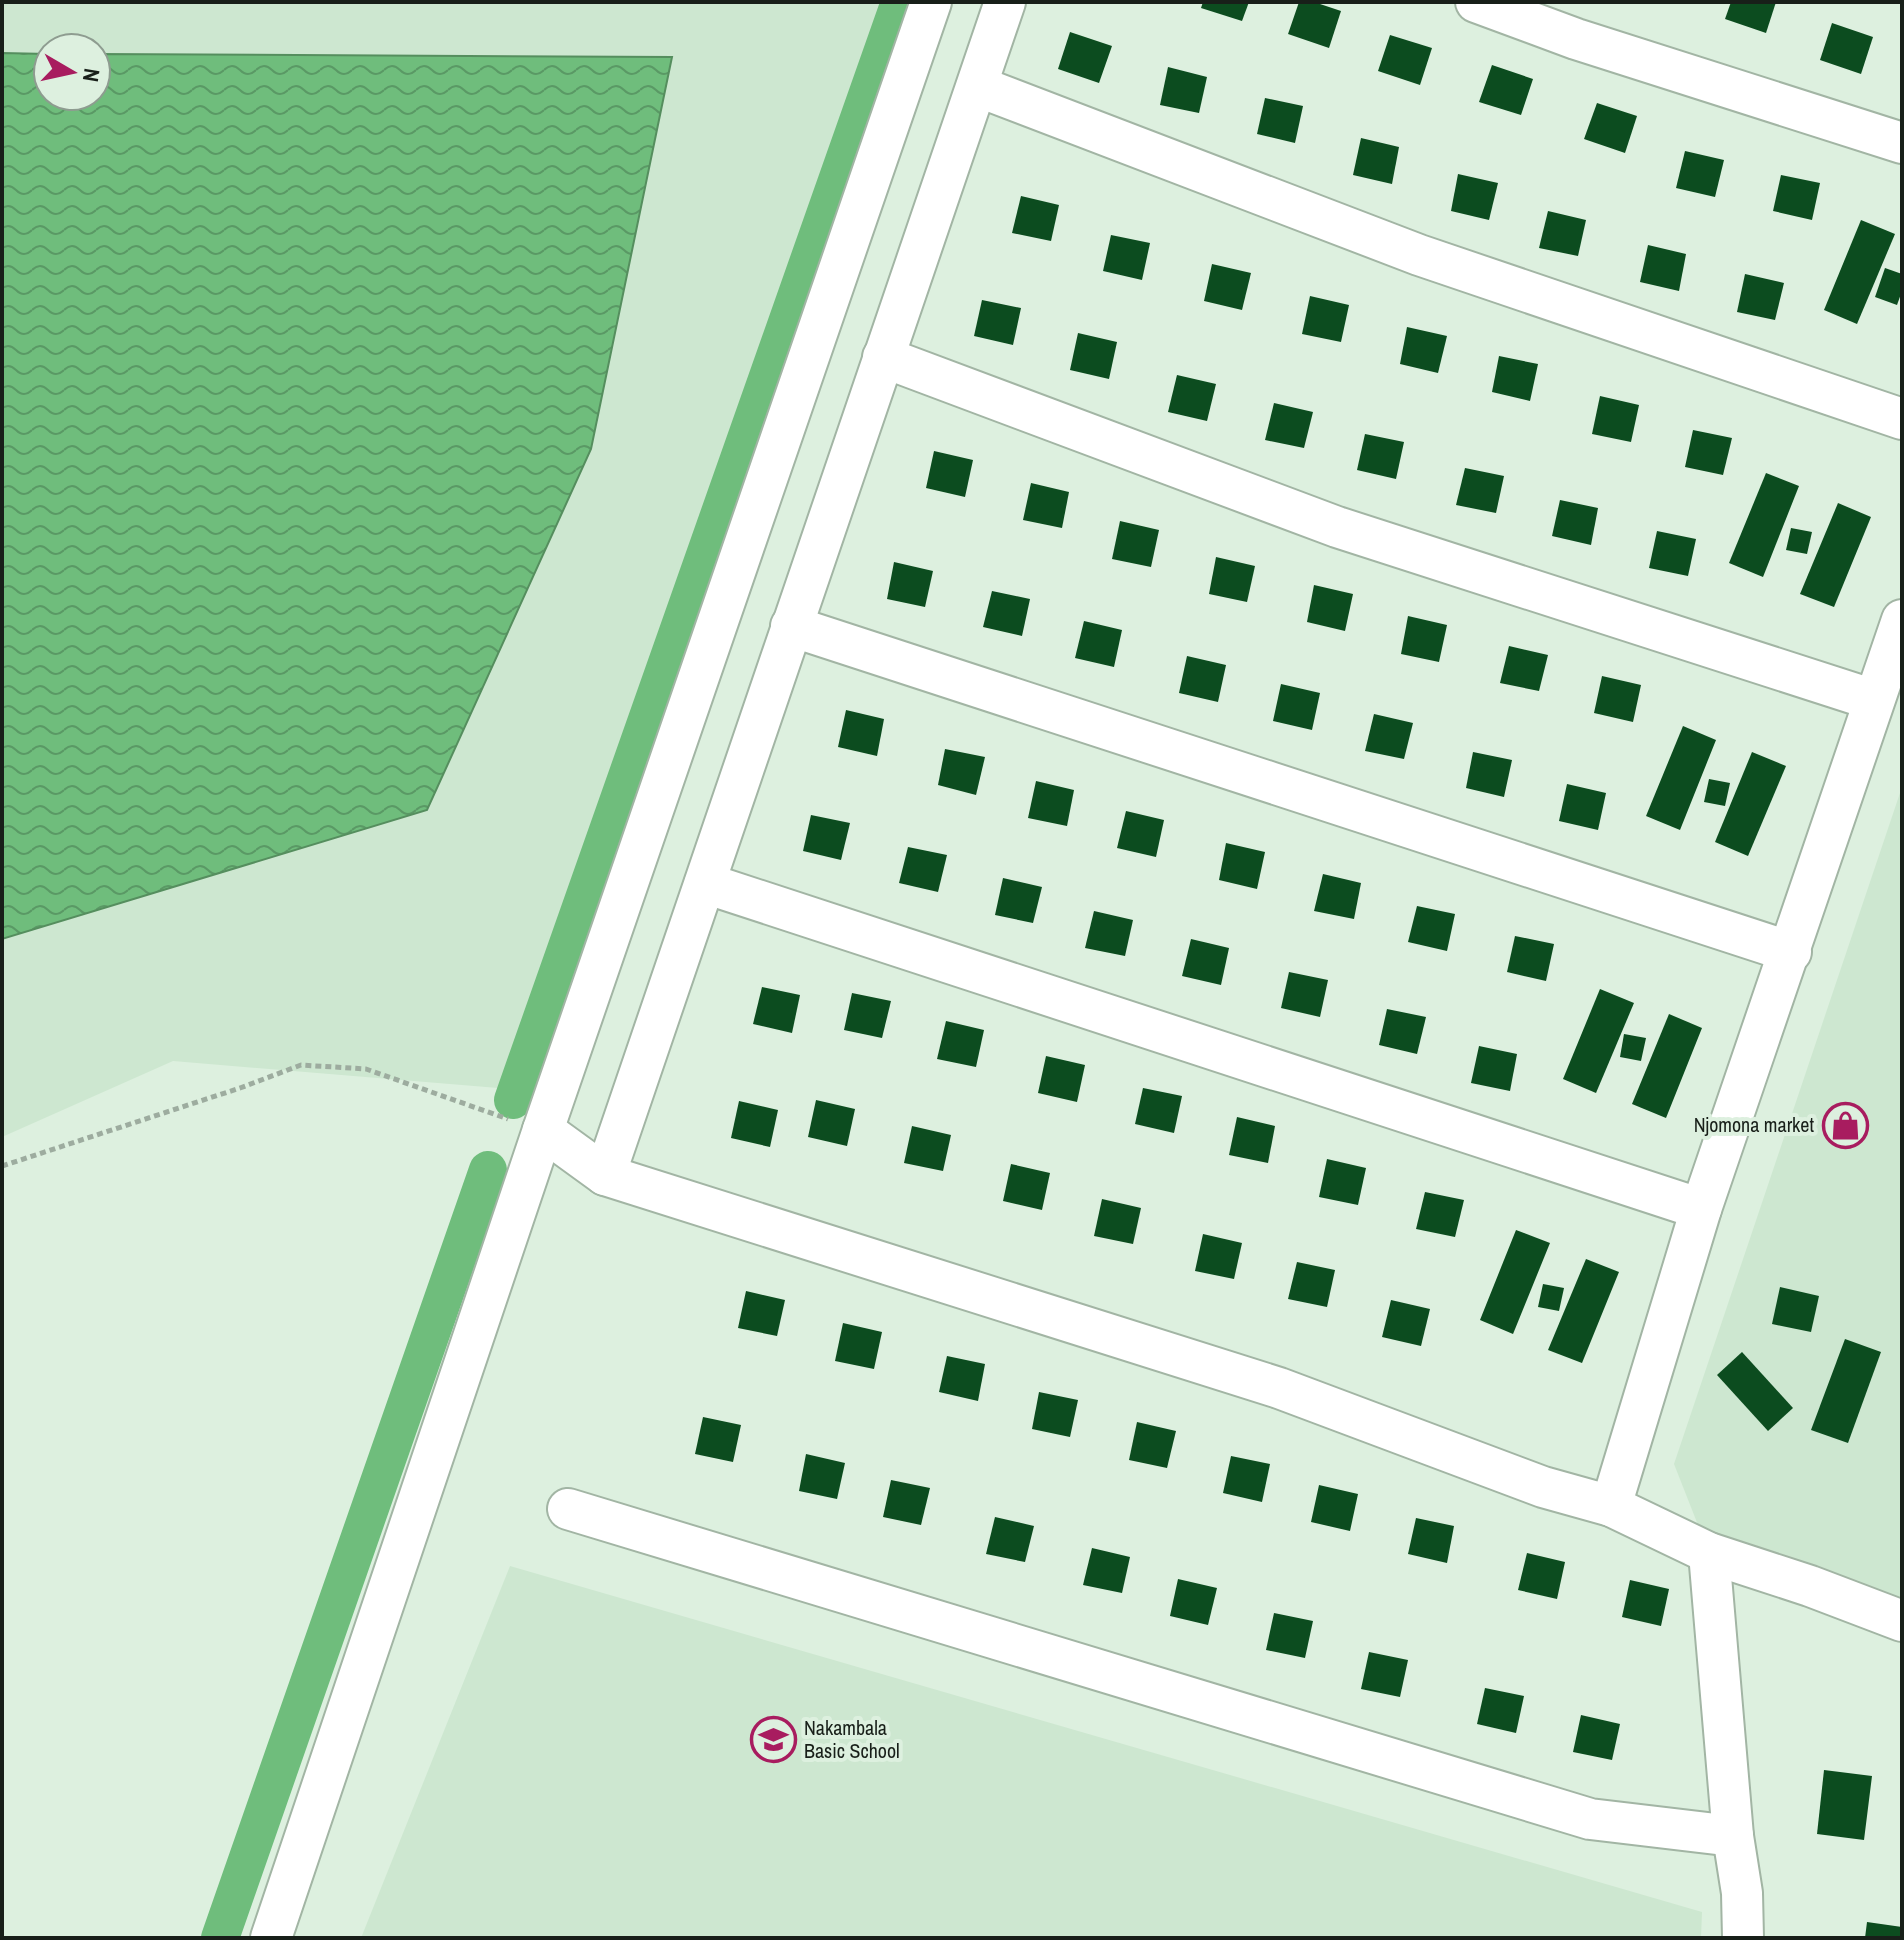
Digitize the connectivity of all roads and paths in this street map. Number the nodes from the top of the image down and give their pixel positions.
1 (931, 2) edge
2 (1005, 2) edge
3 (1476, 2) edge
4 (977, 86) junction
5 (1902, 143) edge
6 (883, 357) junction
7 (1902, 419) edge
8 (1902, 620) edge
9 (791, 626) junction
10 (1874, 700) junction
11 (705, 883) junction
12 (1791, 952) junction
13 (543, 1130) junction
14 (2, 1166) edge
15 (605, 1175) junction
16 (1701, 1209) junction
17 (1611, 1506) junction
18 (568, 1509) dead end
19 (1709, 1553) junction
20 (1902, 1621) edge
21 (1733, 1836) junction
22 (271, 1938) edge
23 (1743, 1938) edge

1 - 13 lane
2 - 4 lane
3 - 5 lane
4 - 6 lane
4 - 7 lane
6 - 9 lane
6 - 10 lane
8 - 10 lane
9 - 11 lane
9 - 12 lane
10 - 12 lane
11 - 15 lane
11 - 16 lane
12 - 16 lane
13 - 14 path
13 - 15 lane
13 - 22 lane
15 - 17 lane
16 - 17 lane
17 - 19 lane
18 - 21 lane
19 - 20 lane
19 - 21 lane
21 - 23 lane

